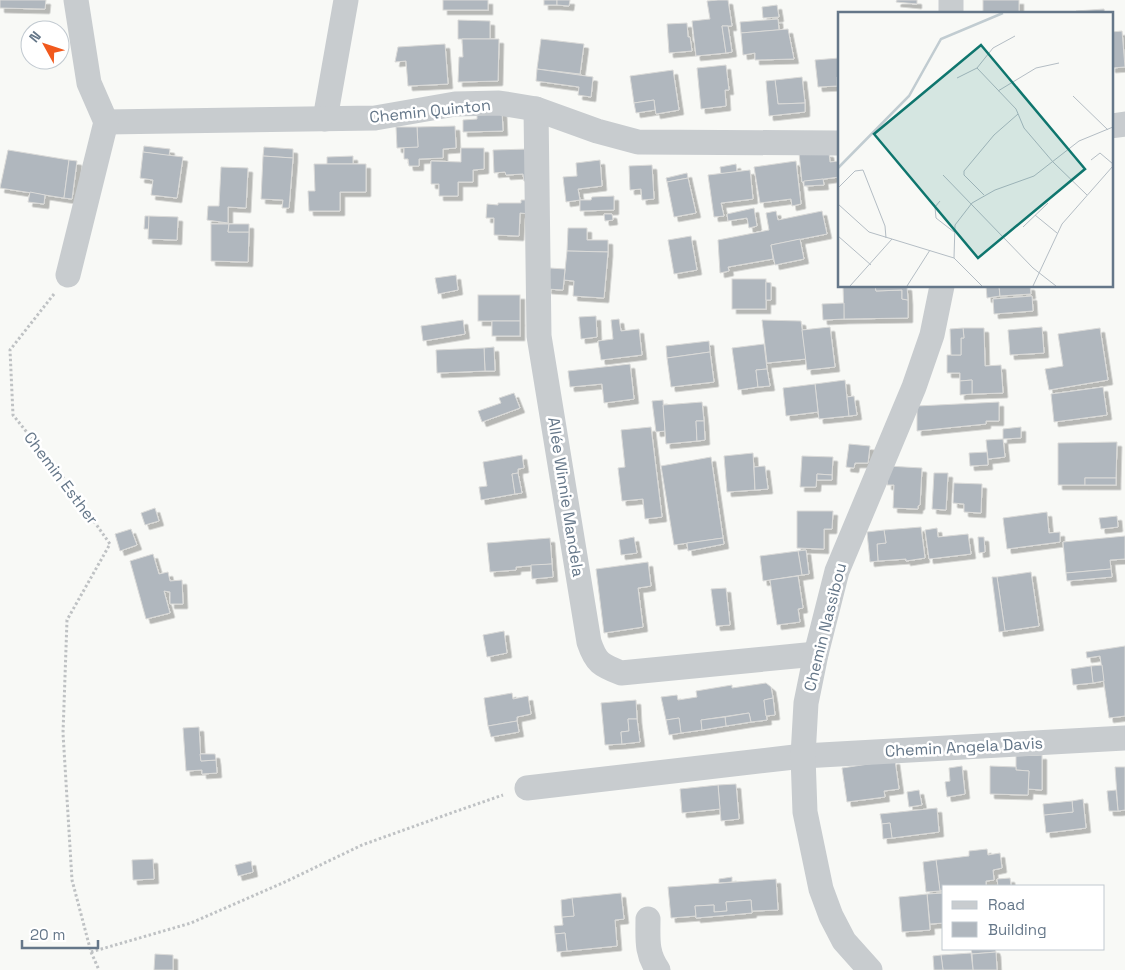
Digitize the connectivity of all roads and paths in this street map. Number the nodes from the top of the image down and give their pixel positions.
1 (76, 0) edge
2 (346, 0) edge
3 (536, 109) junction
4 (325, 119) junction
5 (106, 122) junction
6 (1125, 124) edge
7 (1112, 126) edge
8 (838, 143) edge
9 (68, 276) joint
10 (942, 288) edge
11 (816, 654) junction
12 (1125, 738) edge
13 (804, 756) junction
14 (527, 788) joint
15 (648, 919) dead end
16 (91, 952) junction
17 (99, 970) edge
18 (658, 970) edge
19 (870, 970) edge

1 - 5 street
2 - 4 street
3 - 4 street, Chemin Quinton
3 - 8 street, Chemin Quinton
3 - 11 street, Allée Winnie Mandela
4 - 5 street, Chemin Quinton
5 - 9 street
6 - 7 street
9 - 16 path, Chemin Esther
10 - 11 street, Chemin Nassibou
11 - 13 street, Chemin Nassibou
12 - 13 street, Chemin Angela Davis
13 - 14 street, Chemin Angela Davis
13 - 19 street, Chemin Nassibou
14 - 16 path
15 - 18 street
16 - 17 path, Chemin Esther

